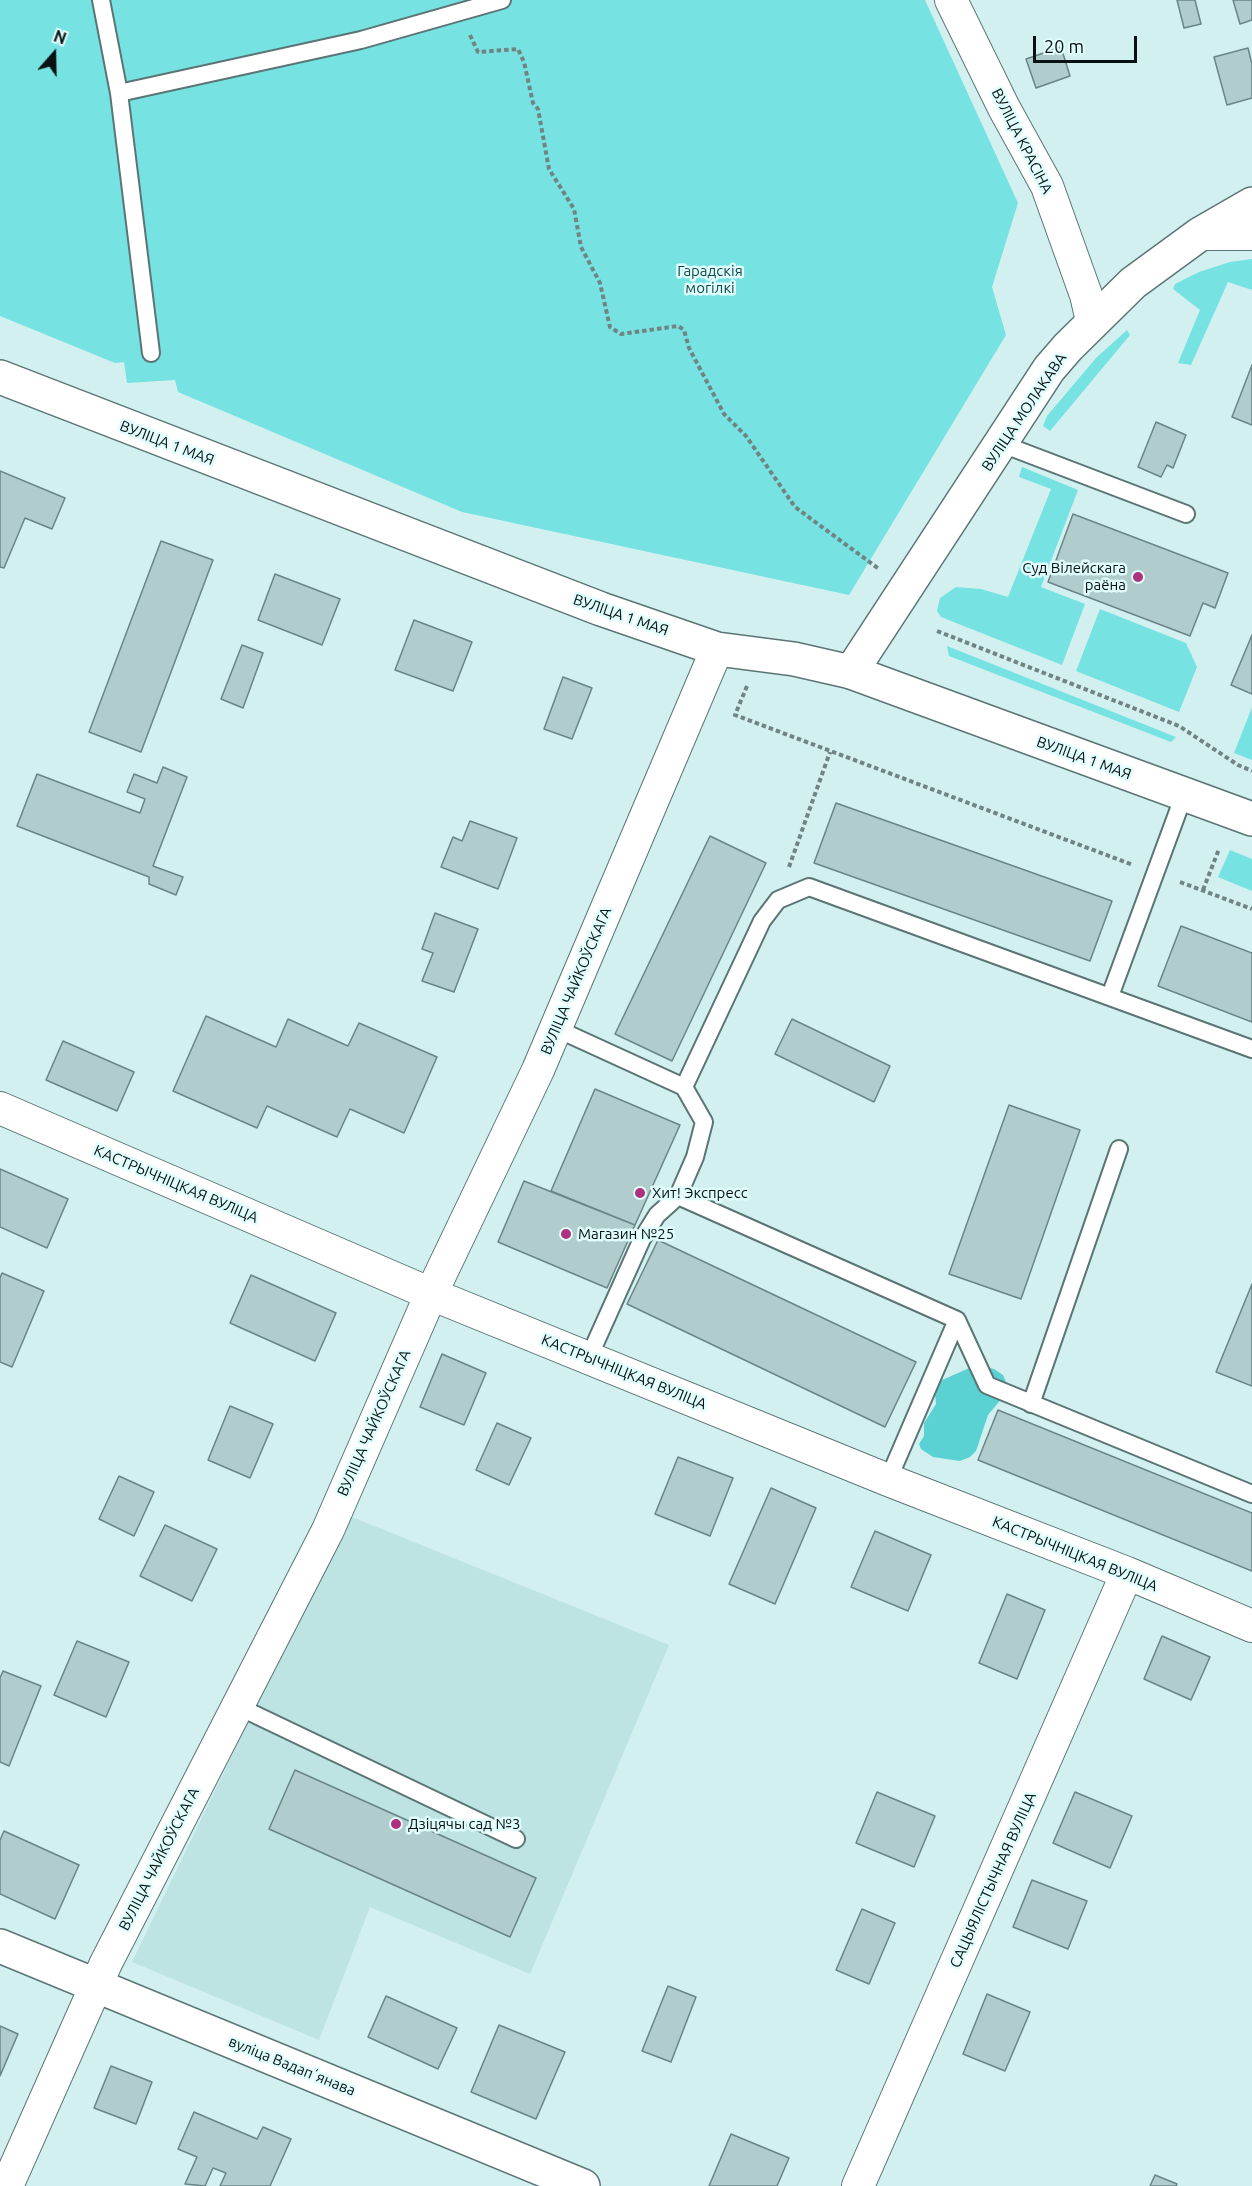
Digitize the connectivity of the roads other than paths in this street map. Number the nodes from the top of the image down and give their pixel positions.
1 (101, 0) edge
2 (502, 0) edge
3 (951, 0) edge
4 (119, 93) junction
5 (1252, 204) edge
6 (1200, 234) junction
7 (1252, 234) edge
8 (1092, 321) junction
9 (152, 353) dead end
10 (0, 377) edge
11 (1002, 444) junction
12 (1186, 514) dead end
13 (717, 649) junction
14 (851, 672) junction
15 (1184, 795) junction
16 (1252, 819) edge
17 (1110, 996) junction
18 (555, 1028) junction
19 (1252, 1050) edge
20 (684, 1087) junction
21 (0, 1108) edge
22 (1119, 1149) dead end
23 (678, 1196) junction
24 (431, 1294) junction
25 (957, 1320) junction
26 (589, 1357) junction
27 (1031, 1404) junction
28 (888, 1480) junction
29 (1252, 1494) edge
30 (1127, 1573) junction
31 (1252, 1626) edge
32 (237, 1706) junction
33 (516, 1839) dead end
34 (0, 1947) edge
35 (97, 1986) junction
36 (7, 2186) edge
37 (583, 2186) edge
38 (858, 2186) edge

1 - 4 lane
2 - 4 lane
3 - 8 street, ВУЛІЦА КРАСІНА
4 - 9 lane
5 - 6 main road, ВУЛІЦА МОЛАКАВА
6 - 7 street
6 - 8 main road, ВУЛІЦА МОЛАКАВА
8 - 11 main road, ВУЛІЦА МОЛАКАВА
10 - 13 main road, ВУЛІЦА 1 МАЯ
11 - 12 lane
11 - 14 main road, ВУЛІЦА МОЛАКАВА
13 - 14 main road, ВУЛІЦА 1 МАЯ
13 - 18 street, ВУЛІЦА ЧАЙКОЎСКАГА
14 - 15 main road, ВУЛІЦА 1 МАЯ
15 - 16 main road, ВУЛІЦА 1 МАЯ
15 - 17 lane
17 - 19 lane
17 - 20 lane
18 - 20 lane
18 - 24 street, ВУЛІЦА ЧАЙКОЎСКАГА
20 - 23 lane
21 - 24 street, КАСТРЫЧНІЦКАЯ ВУЛІЦА
22 - 27 lane
23 - 25 lane
23 - 26 lane
24 - 26 street, КАСТРЫЧНІЦКАЯ ВУЛІЦА
24 - 32 street, ВУЛІЦА ЧАЙКОЎСКАГА
25 - 27 lane
25 - 28 lane
26 - 28 street, КАСТРЫЧНІЦКАЯ ВУЛІЦА
27 - 29 lane
28 - 30 street, КАСТРЫЧНІЦКАЯ ВУЛІЦА
30 - 31 street, КАСТРЫЧНІЦКАЯ ВУЛІЦА
30 - 38 street, САЦЫЯЛІСТЫЧНАЯ ВУЛІЦА
32 - 33 lane
32 - 35 street, ВУЛІЦА ЧАЙКОЎСКАГА
34 - 35 main road, вуліца Вадапʼянава
35 - 36 street, ВУЛІЦА ЧАЙКОЎСКАГА
35 - 37 main road, вуліца Вадапʼянава

